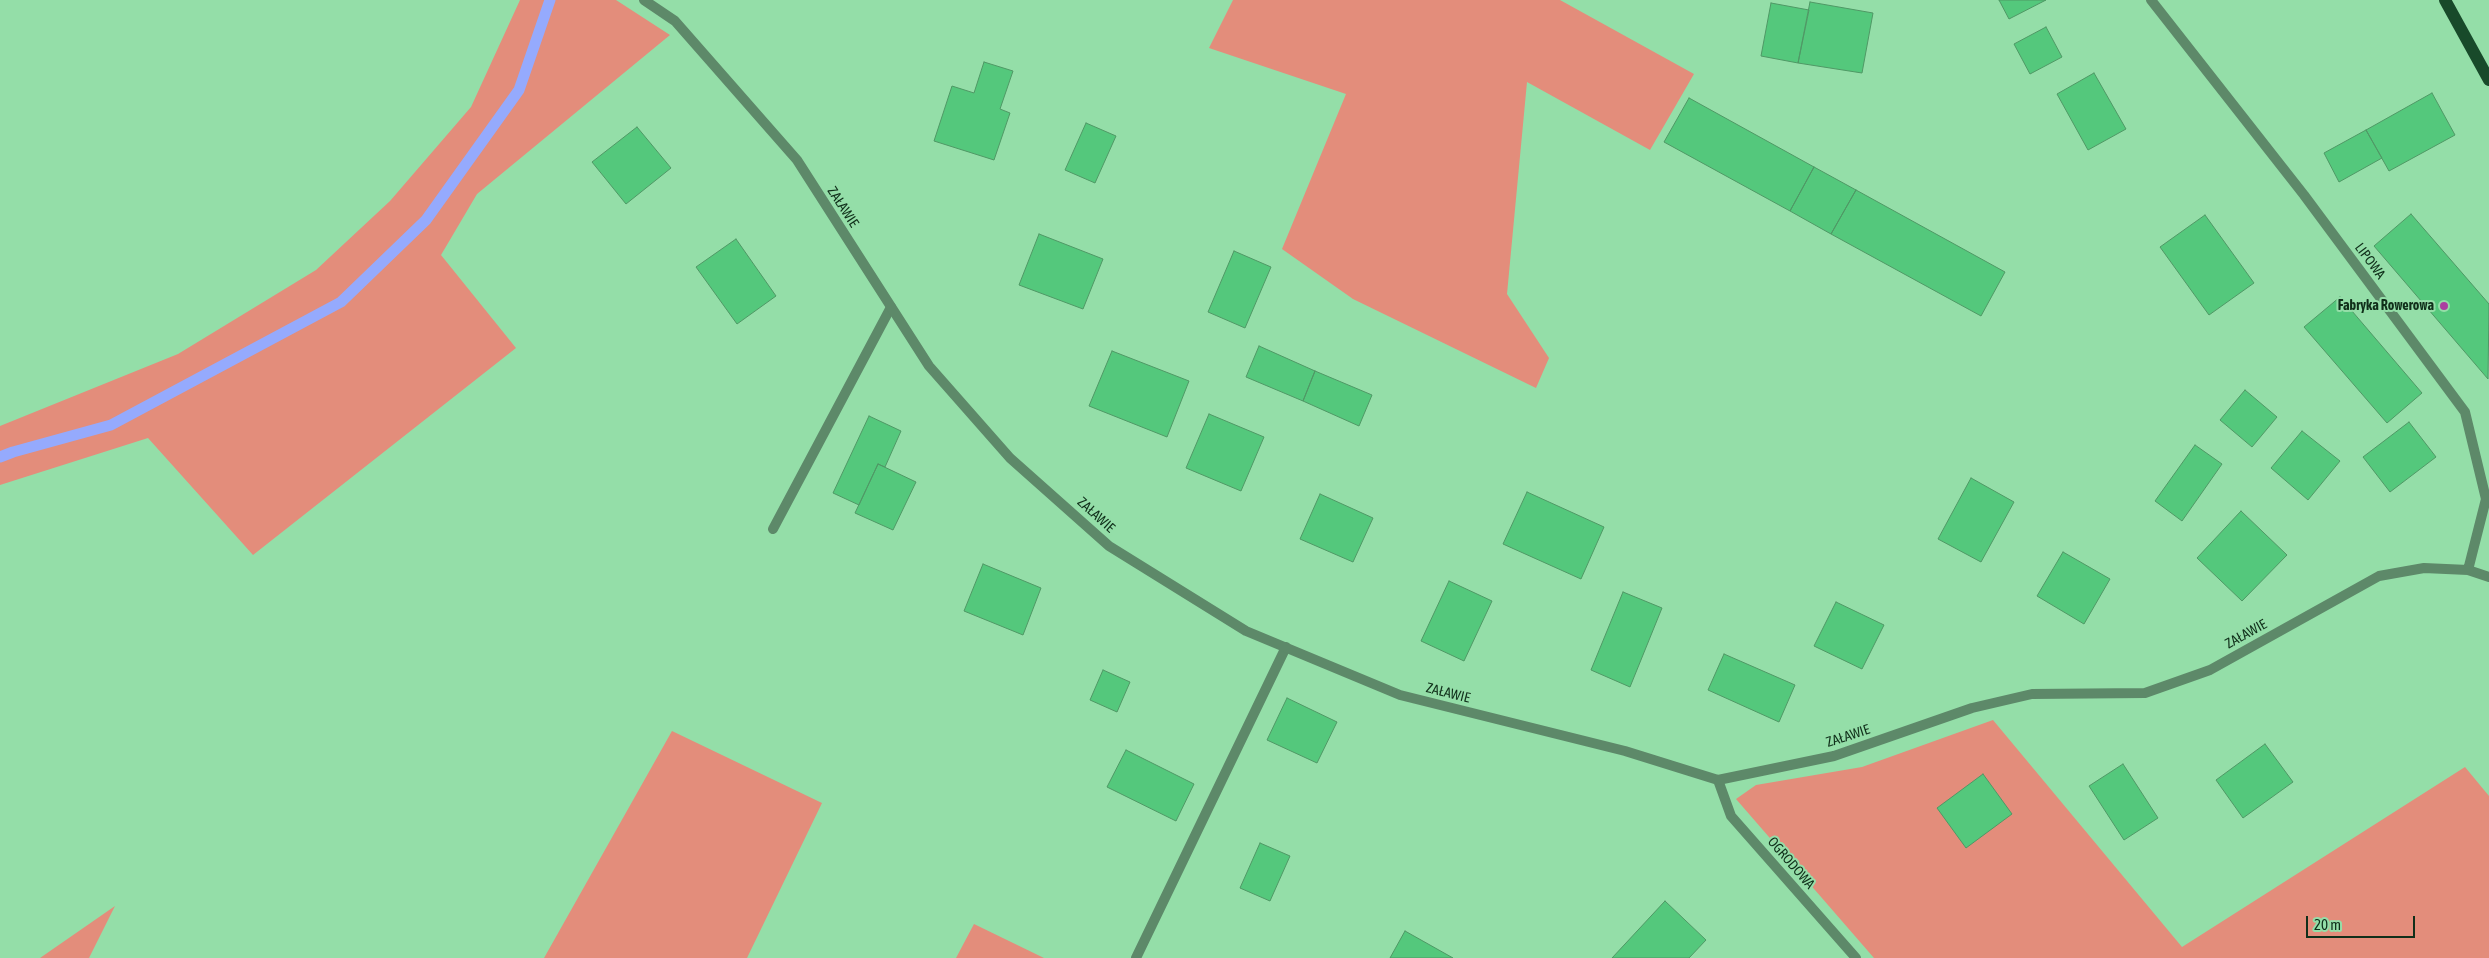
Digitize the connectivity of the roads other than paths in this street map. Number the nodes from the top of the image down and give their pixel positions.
1 (644, 0) edge
2 (2151, 0) edge
3 (2444, 0) edge
4 (2489, 80) edge
5 (891, 307) junction
6 (773, 529) dead end
7 (2468, 570) junction
8 (2489, 577) edge
9 (1286, 647) junction
10 (1718, 780) junction
11 (1136, 958) edge
12 (1856, 958) edge

1 - 5 street, ZAŁAWIE
2 - 7 street, LIPOWA
3 - 4 main road
5 - 6 street
5 - 9 street, ZAŁAWIE
7 - 8 street, ZAŁAWIE
7 - 10 street, ZAŁAWIE
9 - 10 street, ZAŁAWIE
9 - 11 street
10 - 12 street, OGRODOWA

